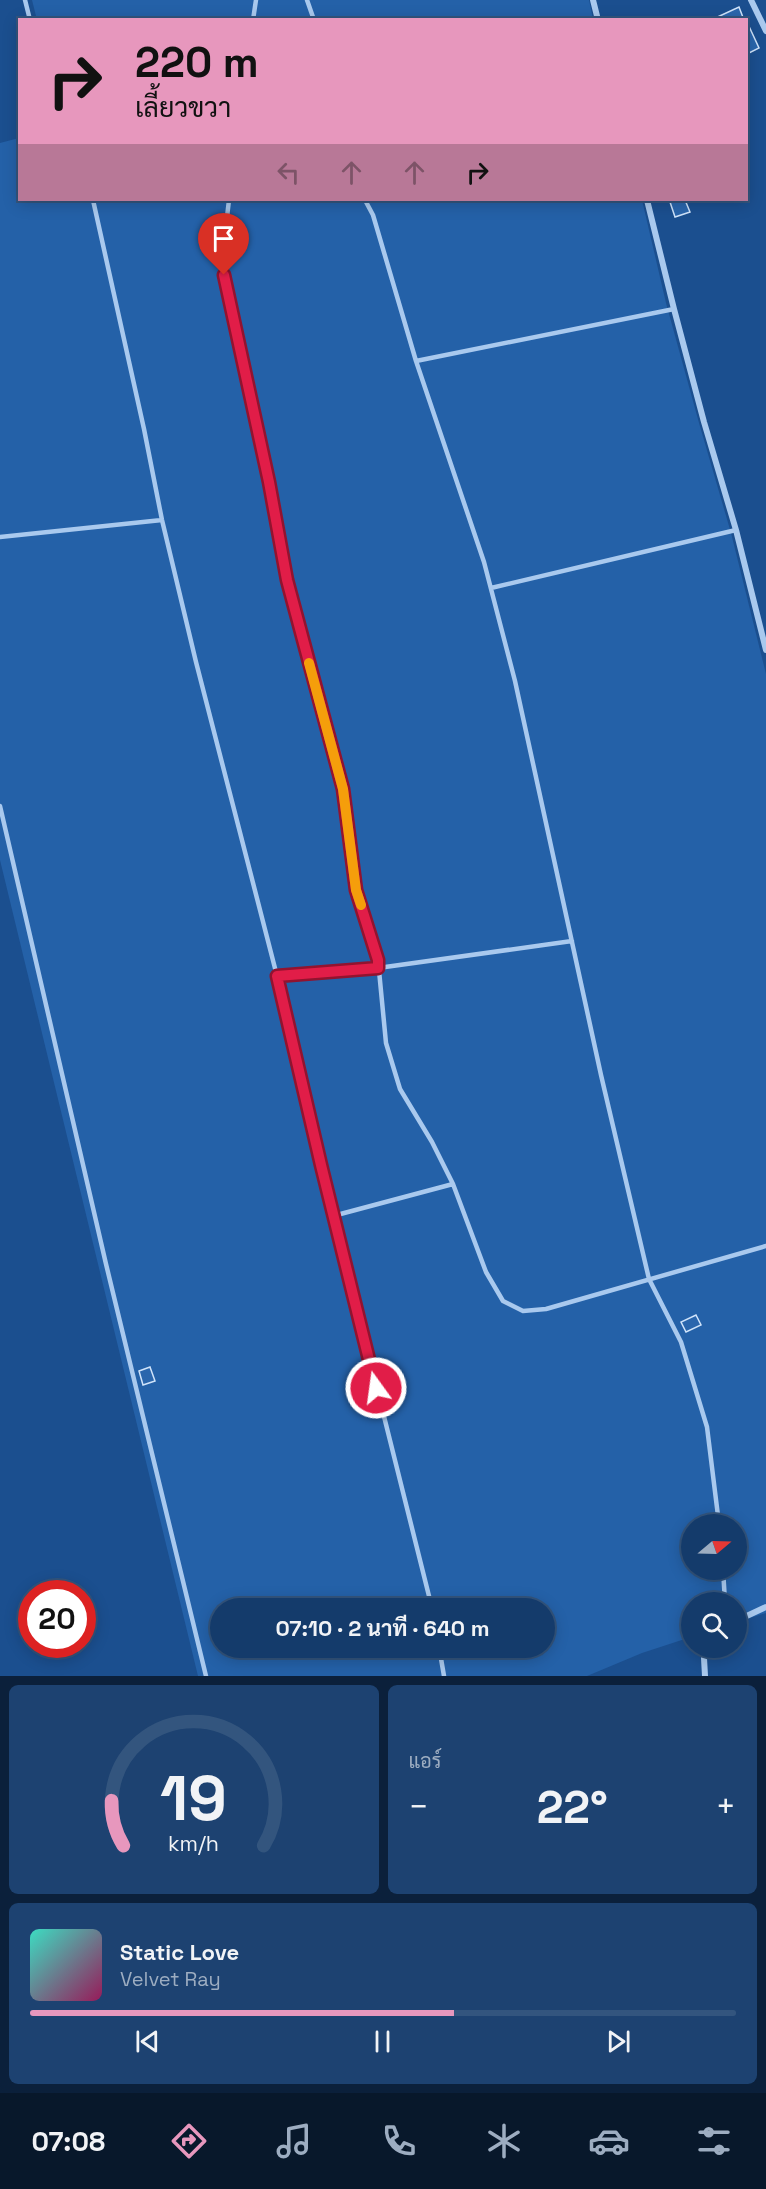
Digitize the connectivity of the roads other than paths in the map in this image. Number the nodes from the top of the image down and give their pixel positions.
1 (25, 0) edge
2 (256, 0) edge
3 (307, 0) edge
4 (593, 0) edge
5 (751, 0) edge
6 (30, 18) edge
7 (253, 18) edge
8 (313, 18) edge
9 (598, 18) edge
10 (766, 31) edge
11 (93, 201) edge
12 (229, 201) edge
13 (366, 201) edge
14 (647, 201) edge
15 (674, 309) junction
16 (416, 361) junction
17 (162, 520) junction
18 (736, 530) junction
19 (0, 537) edge
20 (491, 588) junction
21 (766, 650) edge
22 (0, 806) edge
23 (572, 940) junction
24 (378, 968) junction
25 (277, 976) junction
26 (453, 1184) junction
27 (333, 1216) junction
28 (766, 1246) edge
29 (649, 1279) junction
30 (718, 1514) edge
31 (429, 1598) edge
32 (766, 1607) edge
33 (747, 1616) edge
34 (441, 1658) edge
35 (704, 1658) edge
36 (206, 1676) edge
37 (444, 1676) edge
38 (705, 1676) edge

1 - 6 lane
2 - 7 lane
3 - 8 lane
4 - 9 street
5 - 10 street
11 - 17 lane
12 - 24 lane
13 - 16 lane
14 - 15 street
15 - 16 lane
15 - 18 street
16 - 20 lane
17 - 19 lane
17 - 25 lane
18 - 20 lane
18 - 21 street
20 - 23 lane
22 - 36 lane
23 - 24 lane
23 - 29 lane
24 - 25 lane
24 - 26 lane
25 - 27 lane
26 - 27 lane
26 - 29 lane
27 - 31 lane
28 - 29 lane
29 - 30 lane
32 - 33 street
34 - 37 lane
35 - 38 street

